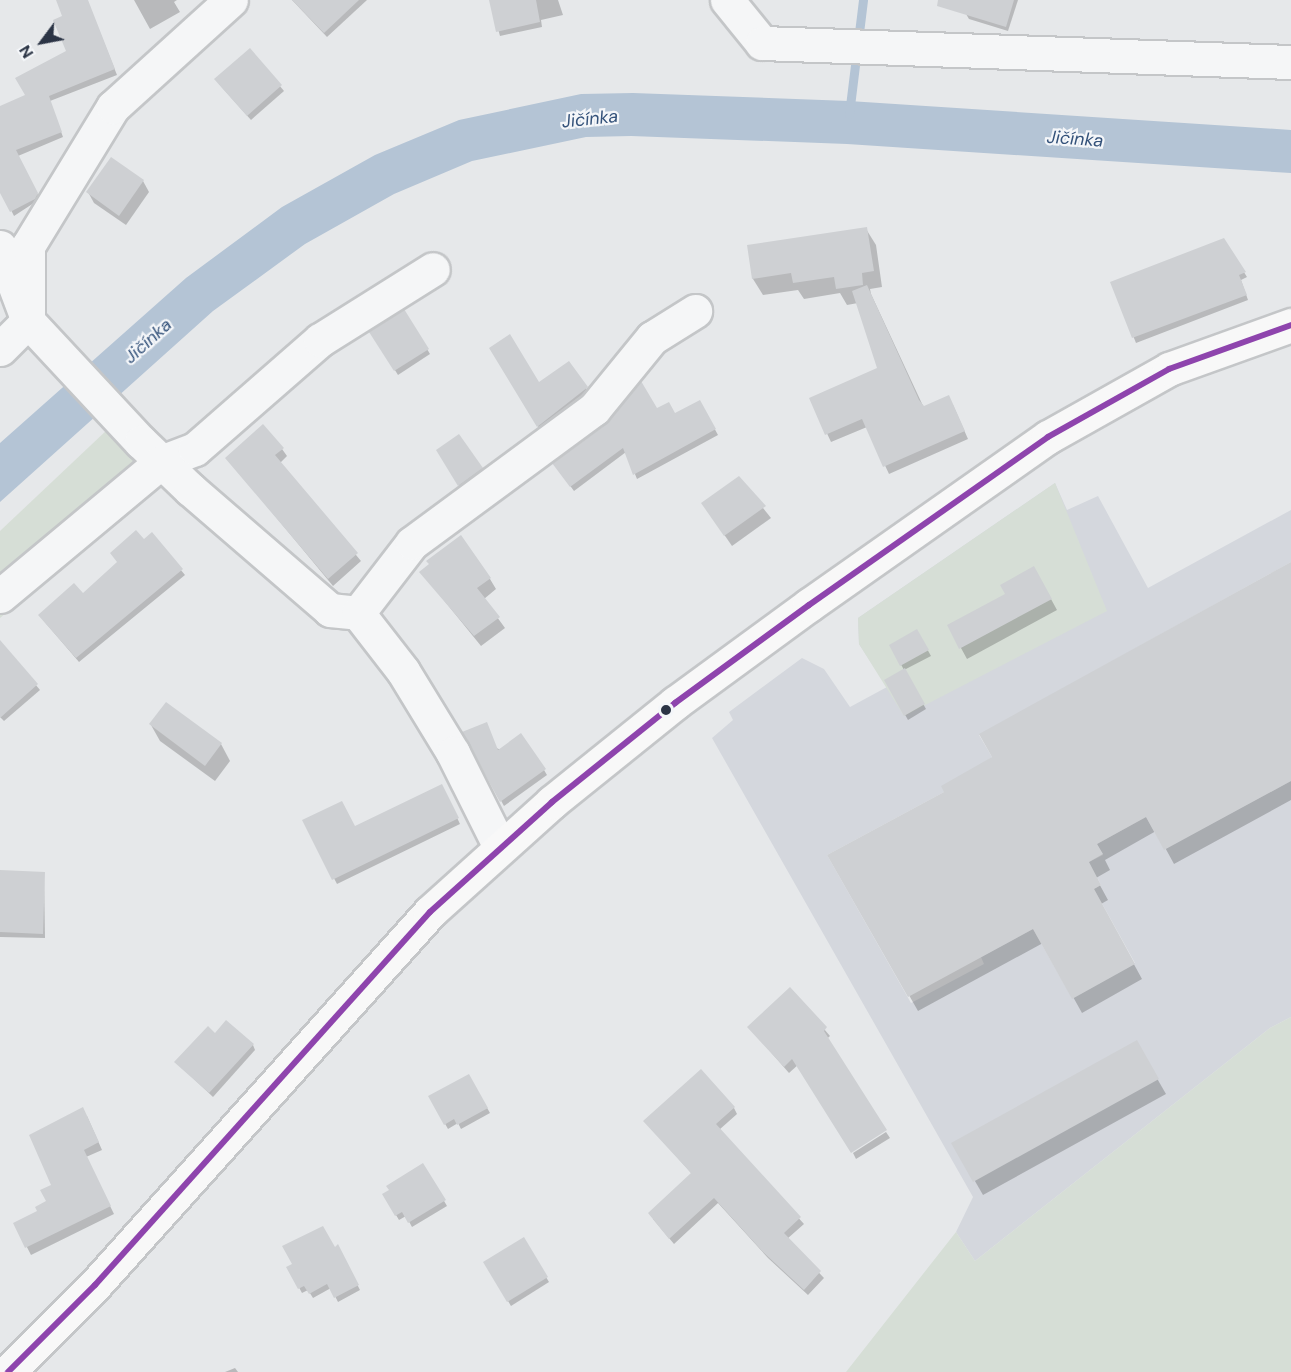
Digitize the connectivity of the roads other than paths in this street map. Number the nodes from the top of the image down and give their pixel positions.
1 (231, 0) edge
2 (727, 0) edge
3 (1291, 62) edge
4 (0, 247) edge
5 (433, 269) dead end
6 (695, 311) dead end
7 (28, 321) junction
8 (1291, 325) edge
9 (0, 349) edge
10 (151, 452) junction
11 (0, 596) edge
12 (358, 612) junction
13 (500, 846) junction
14 (8, 1372) edge

1 - 7 street
2 - 3 street
4 - 7 street
5 - 10 street
6 - 12 street
7 - 9 street
7 - 10 street
8 - 13 main road
10 - 11 street
10 - 12 street
12 - 13 street
13 - 14 main road

